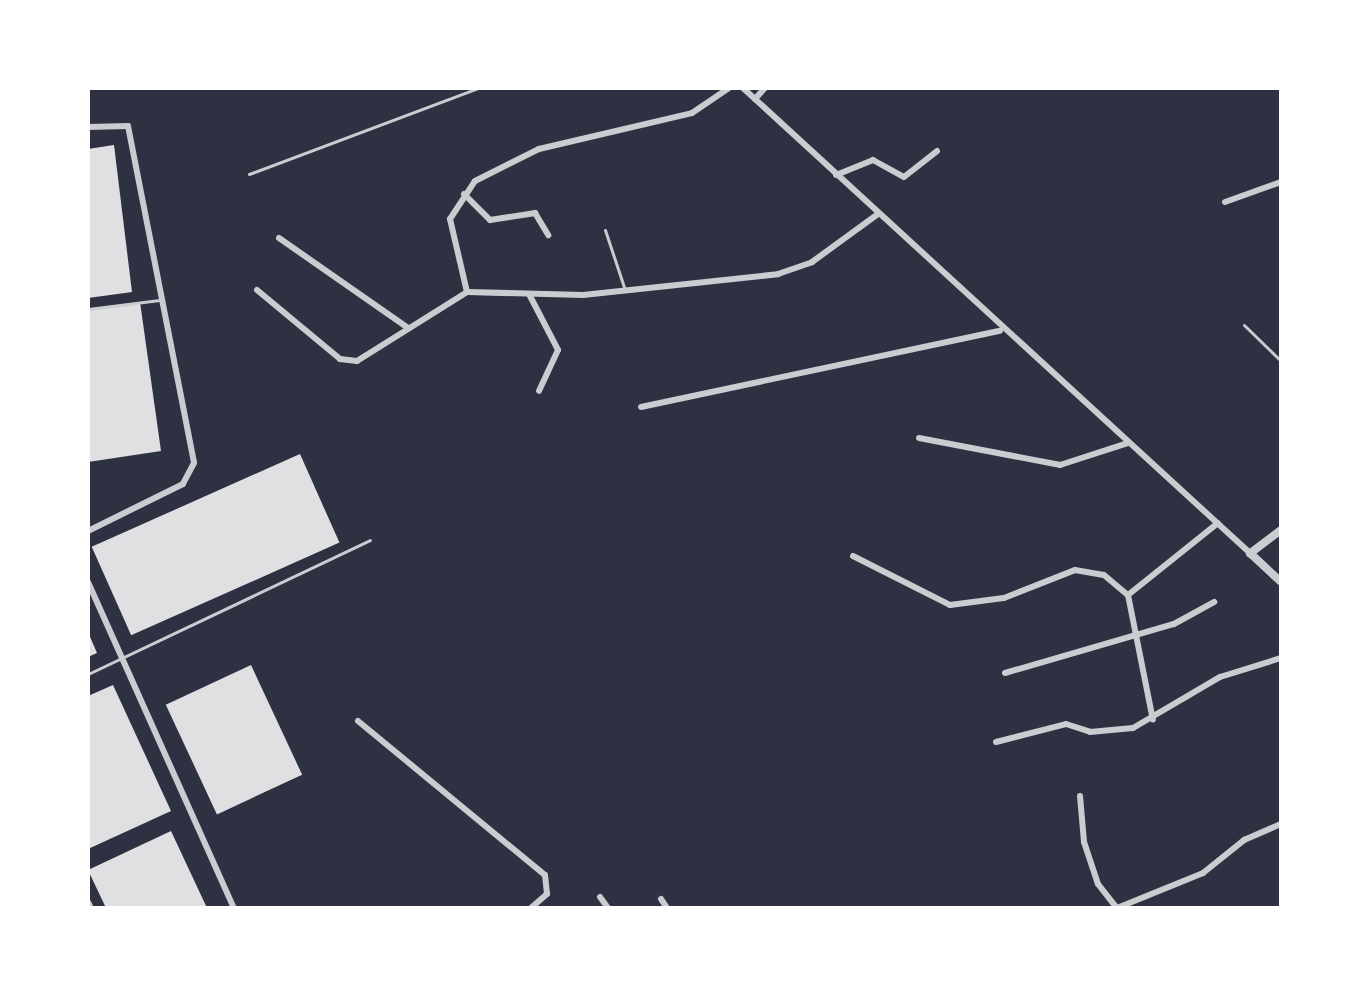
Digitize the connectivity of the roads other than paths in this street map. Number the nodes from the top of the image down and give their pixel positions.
1 (478, 88) edge
2 (729, 88) edge
3 (743, 88) edge
4 (765, 88) edge
5 (755, 99) junction
6 (88, 127) edge
7 (937, 151) dead end
8 (249, 174) dead end
9 (836, 175) junction
10 (1281, 182) edge
11 (464, 194) junction
12 (1225, 202) dead end
13 (878, 214) junction
14 (605, 230) dead end
15 (548, 235) dead end
16 (279, 238) dead end
17 (257, 290) dead end
18 (626, 291) junction
19 (467, 292) junction
20 (529, 294) junction
21 (159, 300) junction
22 (88, 309) edge
23 (1244, 325) dead end
24 (408, 328) junction
25 (1000, 331) junction
26 (1281, 361) edge
27 (539, 391) dead end
28 (641, 407) dead end
29 (919, 438) dead end
30 (1128, 443) junction
31 (1218, 523) junction
32 (1281, 530) edge
33 (88, 531) edge
34 (370, 540) dead end
35 (1250, 553) junction
36 (853, 556) dead end
37 (88, 582) edge
38 (1281, 582) edge
39 (1128, 595) junction
40 (1214, 602) dead end
41 (1135, 630) junction
42 (1281, 658) edge
43 (122, 659) junction
44 (1005, 673) dead end
45 (88, 674) edge
46 (1153, 720) junction
47 (358, 721) dead end
48 (996, 742) dead end
49 (1080, 796) dead end
50 (1281, 824) edge
51 (600, 897) dead end
52 (661, 899) dead end
53 (88, 902) edge
54 (91, 908) edge
55 (234, 908) edge
56 (531, 908) edge
57 (608, 908) edge
58 (667, 908) edge

1 - 8 lane
2 - 11 street
3 - 5 street
4 - 5 street
5 - 9 street
6 - 21 street
7 - 9 street
9 - 13 street
10 - 12 street
11 - 15 street
11 - 19 street
13 - 18 street
13 - 25 street
14 - 18 lane
16 - 24 street
17 - 24 street
18 - 20 street
19 - 20 street
19 - 24 street
20 - 27 street
21 - 22 lane
21 - 33 street
23 - 26 lane
25 - 28 street
25 - 30 street
29 - 30 street
30 - 31 street
31 - 35 street
31 - 39 street
32 - 35 street
34 - 43 lane
35 - 38 street
36 - 39 street
37 - 43 street
39 - 41 street
40 - 41 street
41 - 44 street
41 - 46 street
42 - 46 street
43 - 45 lane
43 - 55 street
46 - 48 street
47 - 56 street
49 - 50 street
51 - 57 street
52 - 58 street
53 - 54 street

